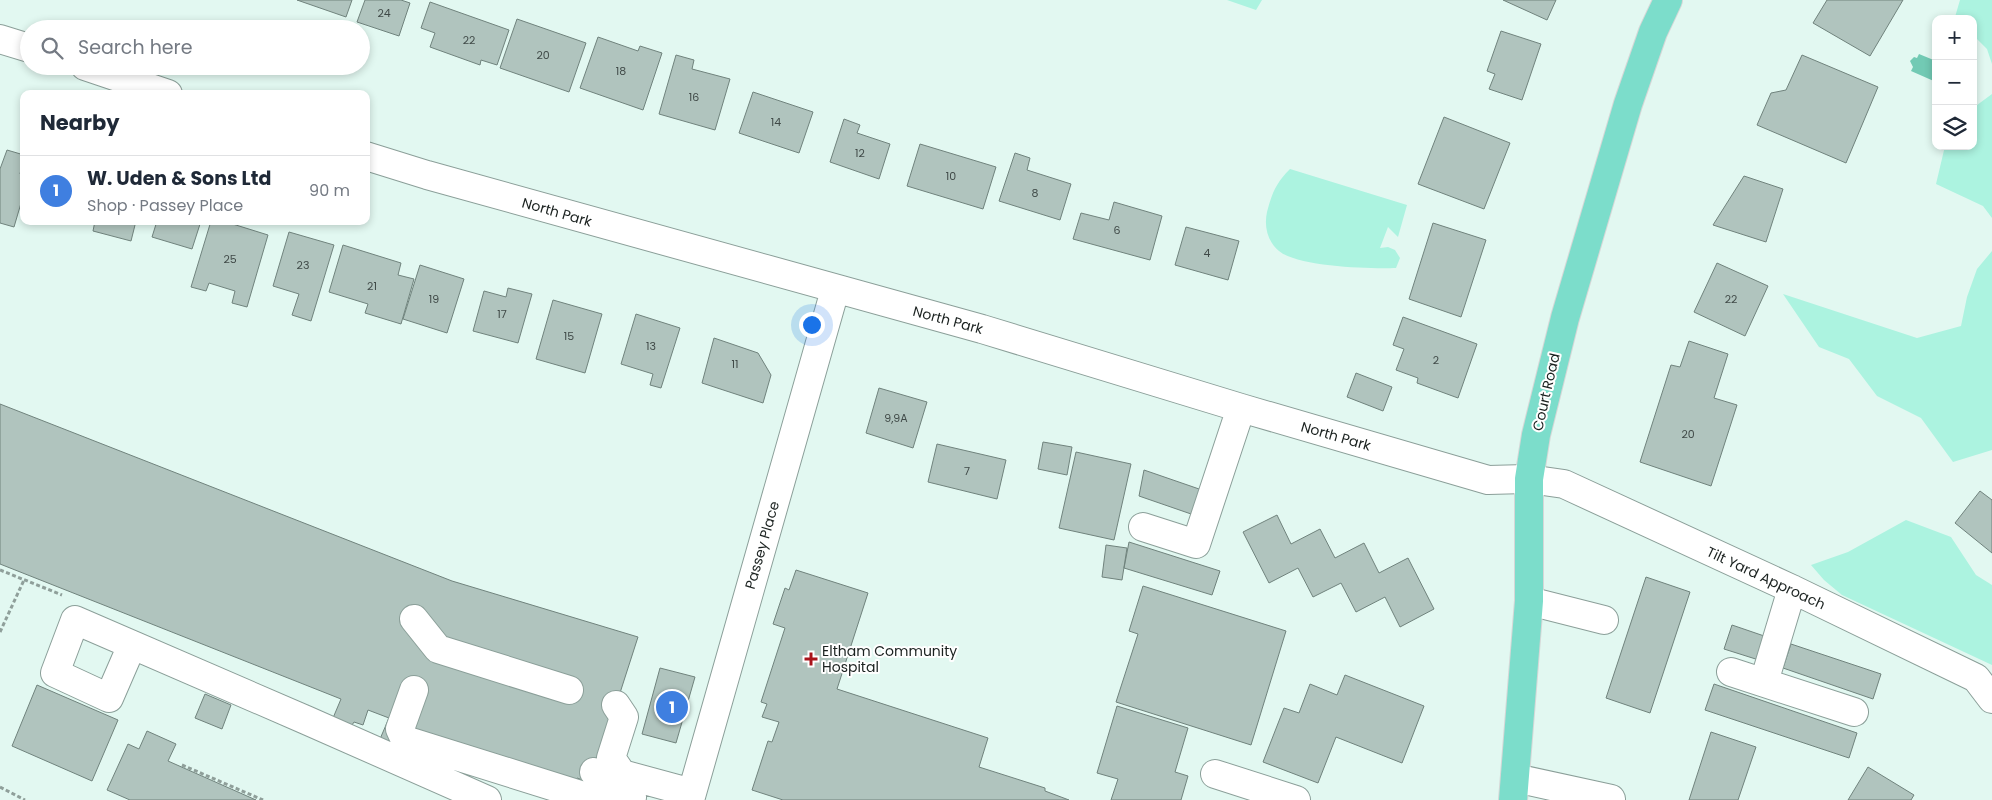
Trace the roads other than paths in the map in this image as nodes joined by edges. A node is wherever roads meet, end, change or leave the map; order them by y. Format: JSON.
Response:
{"nodes":[{"id":1,"x":1668,"y":0,"type":"edge"},
{"id":2,"x":0,"y":39,"type":"edge"},
{"id":3,"x":20,"y":45,"type":"edge"},
{"id":4,"x":112,"y":75,"type":"edge"},
{"id":5,"x":156,"y":90,"type":"edge"},
{"id":6,"x":370,"y":157,"type":"edge"},
{"id":7,"x":835,"y":290,"type":"junction"},
{"id":8,"x":1241,"y":408,"type":"junction"},
{"id":9,"x":1528,"y":478,"type":"junction"},
{"id":10,"x":1143,"y":527,"type":"dead end"},
{"id":11,"x":1792,"y":589,"type":"junction"},
{"id":12,"x":1529,"y":601,"type":"junction"},
{"id":13,"x":414,"y":619,"type":"dead end"},
{"id":14,"x":1604,"y":620,"type":"dead end"},
{"id":15,"x":132,"y":645,"type":"dead end"},
{"id":16,"x":1732,"y":672,"type":"dead end"},
{"id":17,"x":1764,"y":682,"type":"junction"},
{"id":18,"x":414,"y":690,"type":"dead end"},
{"id":19,"x":569,"y":690,"type":"dead end"},
{"id":20,"x":1992,"y":699,"type":"edge"},
{"id":21,"x":616,"y":705,"type":"dead end"},
{"id":22,"x":1854,"y":712,"type":"dead end"},
{"id":23,"x":594,"y":772,"type":"dead end"},
{"id":24,"x":1215,"y":774,"type":"dead end"},
{"id":25,"x":1514,"y":789,"type":"edge"},
{"id":26,"x":691,"y":797,"type":"edge"},
{"id":27,"x":636,"y":798,"type":"edge"},
{"id":28,"x":1611,"y":799,"type":"edge"},
{"id":29,"x":487,"y":800,"type":"edge"},
{"id":30,"x":1296,"y":800,"type":"edge"}],
"edges":[{"from":1,"to":9,"type":"main road","name":"Court Road"},
{"from":2,"to":3,"type":"street"},
{"from":4,"to":5,"type":"street"},
{"from":6,"to":7,"type":"street","name":"North Park"},
{"from":7,"to":8,"type":"street","name":"North Park"},
{"from":7,"to":26,"type":"street","name":"Passey Place"},
{"from":8,"to":9,"type":"street","name":"North Park"},
{"from":8,"to":10,"type":"street"},
{"from":9,"to":11,"type":"street","name":"Tilt Yard Approach"},
{"from":9,"to":12,"type":"main road","name":"Court Road"},
{"from":11,"to":17,"type":"street"},
{"from":11,"to":20,"type":"street","name":"Tilt Yard Approach"},
{"from":12,"to":14,"type":"street"},
{"from":12,"to":25,"type":"main road","name":"Court Road"},
{"from":13,"to":19,"type":"street"},
{"from":15,"to":29,"type":"street"},
{"from":16,"to":17,"type":"street"},
{"from":17,"to":22,"type":"street"},
{"from":18,"to":27,"type":"street"},
{"from":21,"to":26,"type":"street"},
{"from":23,"to":27,"type":"street"},
{"from":24,"to":30,"type":"street"},
{"from":25,"to":28,"type":"street"}]}
